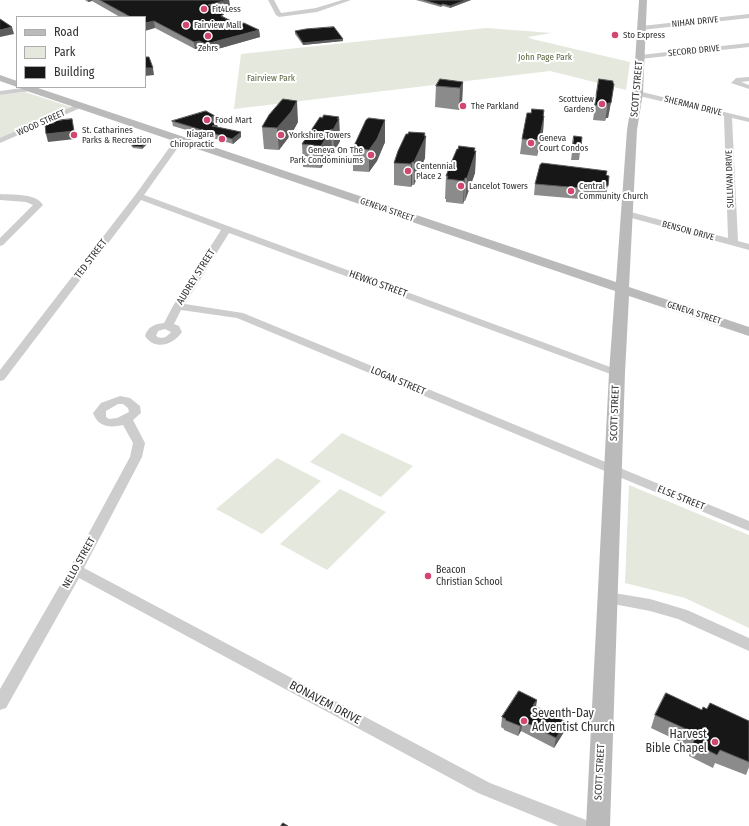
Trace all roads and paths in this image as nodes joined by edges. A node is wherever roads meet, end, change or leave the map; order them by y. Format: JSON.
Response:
{"nodes":[{"id":1,"x":271,"y":0,"type":"edge"},
{"id":2,"x":348,"y":0,"type":"edge"},
{"id":3,"x":643,"y":0,"type":"edge"},
{"id":4,"x":749,"y":16,"type":"edge"},
{"id":5,"x":642,"y":28,"type":"junction"},
{"id":6,"x":749,"y":45,"type":"edge"},
{"id":7,"x":640,"y":57,"type":"junction"},
{"id":8,"x":0,"y":78,"type":"edge"},
{"id":9,"x":749,"y":79,"type":"edge"},
{"id":10,"x":16,"y":84,"type":"edge"},
{"id":11,"x":749,"y":87,"type":"edge"},
{"id":12,"x":28,"y":88,"type":"edge"},
{"id":13,"x":0,"y":93,"type":"edge"},
{"id":14,"x":638,"y":93,"type":"junction"},
{"id":15,"x":81,"y":106,"type":"junction"},
{"id":16,"x":728,"y":115,"type":"junction"},
{"id":17,"x":749,"y":120,"type":"edge"},
{"id":18,"x":180,"y":139,"type":"junction"},
{"id":19,"x":0,"y":141,"type":"edge"},
{"id":20,"x":139,"y":196,"type":"junction"},
{"id":21,"x":0,"y":197,"type":"edge"},
{"id":22,"x":627,"y":214,"type":"junction"},
{"id":23,"x":226,"y":228,"type":"junction"},
{"id":24,"x":0,"y":243,"type":"edge"},
{"id":25,"x":733,"y":243,"type":"junction"},
{"id":26,"x":749,"y":247,"type":"edge"},
{"id":27,"x":621,"y":289,"type":"junction"},
{"id":28,"x":178,"y":306,"type":"junction"},
{"id":29,"x":168,"y":326,"type":"dead end"},
{"id":30,"x":749,"y":332,"type":"edge"},
{"id":31,"x":617,"y":373,"type":"junction"},
{"id":32,"x":0,"y":378,"type":"edge"},
{"id":33,"x":127,"y":420,"type":"dead end"},
{"id":34,"x":614,"y":470,"type":"junction"},
{"id":35,"x":749,"y":526,"type":"edge"},
{"id":36,"x":76,"y":570,"type":"junction"},
{"id":37,"x":608,"y":598,"type":"junction"},
{"id":38,"x":749,"y":645,"type":"edge"},
{"id":39,"x":0,"y":703,"type":"edge"},
{"id":40,"x":580,"y":826,"type":"edge"},
{"id":41,"x":598,"y":826,"type":"edge"}],
"edges":[{"from":1,"to":2,"type":"street"},
{"from":3,"to":5,"type":"main road","name":"SCOTT STREET"},
{"from":4,"to":5,"type":"street","name":"NIHAN DRIVE"},
{"from":5,"to":7,"type":"main road","name":"SCOTT STREET"},
{"from":6,"to":7,"type":"street","name":"SECORD DRIVE"},
{"from":7,"to":14,"type":"main road","name":"SCOTT STREET"},
{"from":8,"to":10,"type":"main road"},
{"from":9,"to":11,"type":"street"},
{"from":12,"to":13,"type":"street"},
{"from":12,"to":15,"type":"main road","name":"GENEVA STREET"},
{"from":14,"to":16,"type":"street","name":"SHERMAN DRIVE"},
{"from":14,"to":22,"type":"main road","name":"SCOTT STREET"},
{"from":15,"to":18,"type":"main road","name":"GENEVA STREET"},
{"from":15,"to":19,"type":"street","name":"WOOD STREET"},
{"from":16,"to":17,"type":"street","name":"SHERMAN DRIVE"},
{"from":16,"to":25,"type":"street","name":"SULLIVAN DRIVE"},
{"from":18,"to":20,"type":"street","name":"TED STREET"},
{"from":18,"to":27,"type":"main road","name":"GENEVA STREET"},
{"from":20,"to":23,"type":"street","name":"HEWKO STREET"},
{"from":20,"to":32,"type":"street","name":"TED STREET"},
{"from":21,"to":24,"type":"street"},
{"from":22,"to":25,"type":"street","name":"BENSON DRIVE"},
{"from":22,"to":27,"type":"main road","name":"SCOTT STREET"},
{"from":23,"to":28,"type":"street","name":"AUDREY STREET"},
{"from":23,"to":31,"type":"street","name":"HEWKO STREET"},
{"from":25,"to":26,"type":"street","name":"BENSON DRIVE"},
{"from":27,"to":30,"type":"main road","name":"GENEVA STREET"},
{"from":27,"to":31,"type":"main road","name":"SCOTT STREET"},
{"from":28,"to":29,"type":"street","name":"AUDREY STREET"},
{"from":28,"to":34,"type":"street","name":"LOGAN STREET"},
{"from":31,"to":34,"type":"main road","name":"SCOTT STREET"},
{"from":33,"to":36,"type":"street","name":"NELLO STREET"},
{"from":34,"to":35,"type":"street","name":"ELSE STREET"},
{"from":34,"to":37,"type":"main road","name":"SCOTT STREET"},
{"from":36,"to":39,"type":"street","name":"NELLO STREET"},
{"from":36,"to":40,"type":"street","name":"BONAVEM DRIVE"},
{"from":37,"to":38,"type":"street"},
{"from":37,"to":41,"type":"main road","name":"SCOTT STREET"}]}
